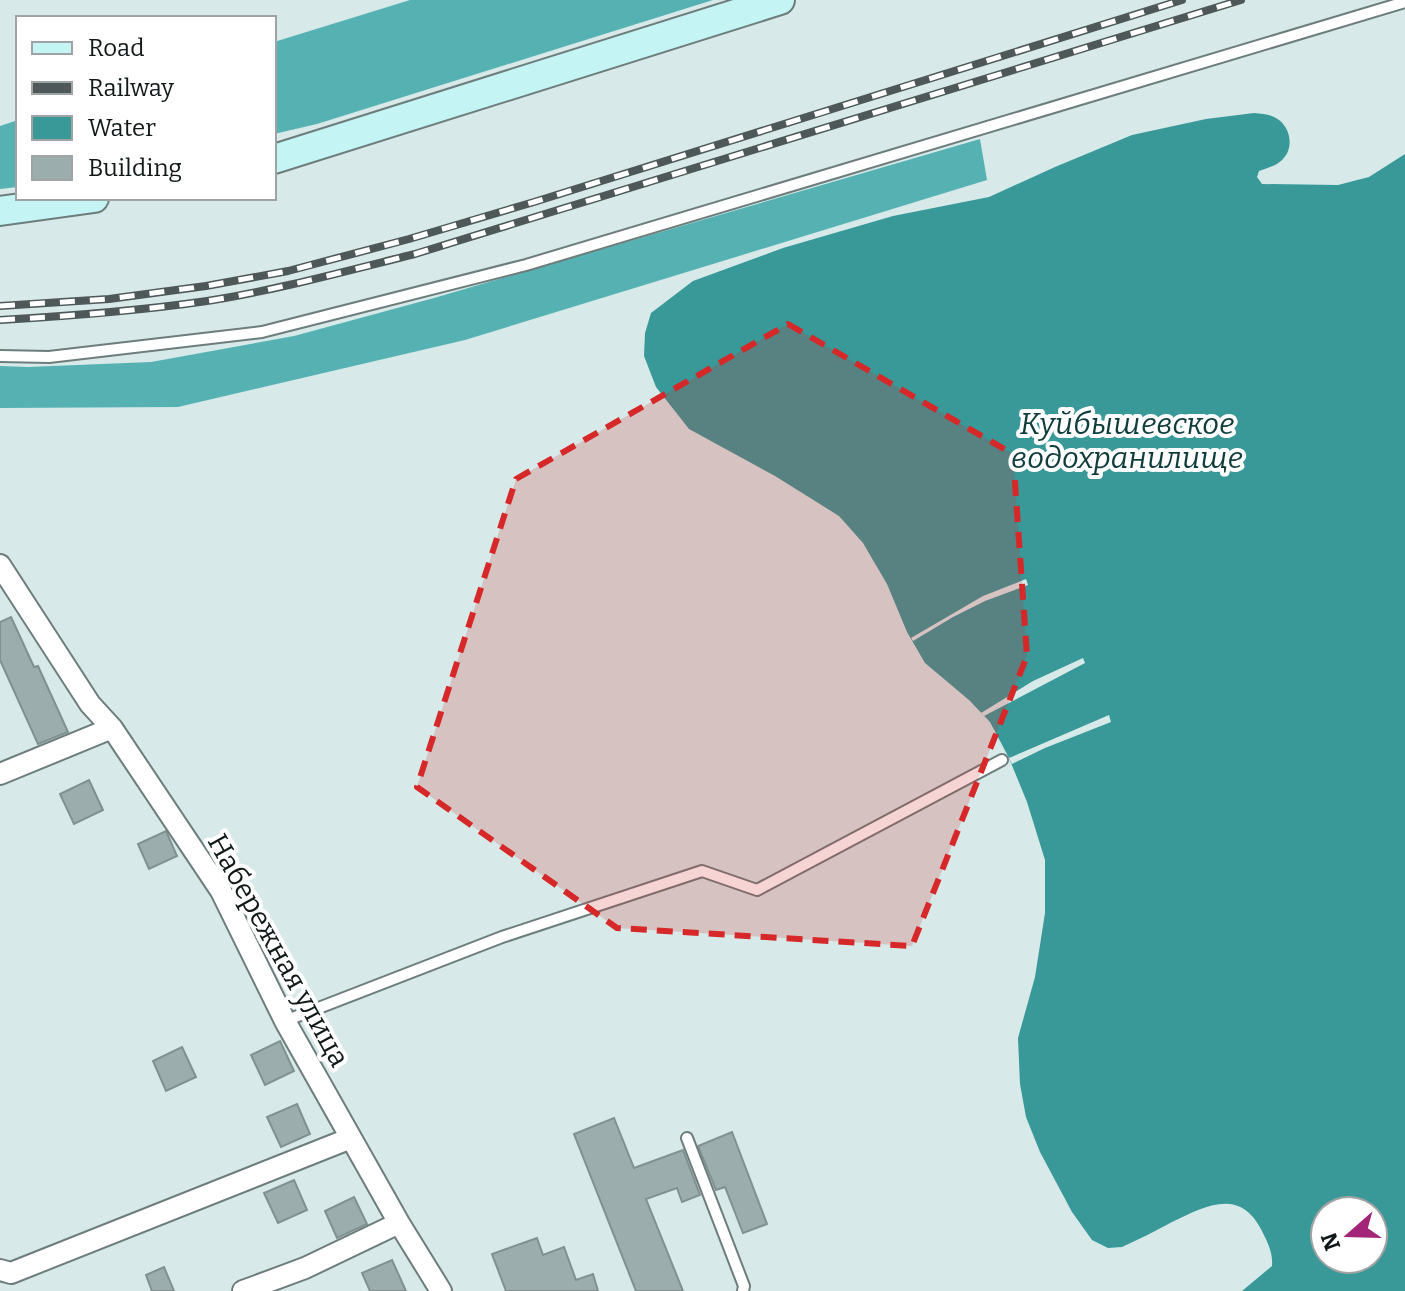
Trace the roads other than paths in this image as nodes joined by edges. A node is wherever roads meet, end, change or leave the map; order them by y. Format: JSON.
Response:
{"nodes":[{"id":1,"x":780,"y":0,"type":"edge"},
{"id":2,"x":1405,"y":2,"type":"edge"},
{"id":3,"x":276,"y":158,"type":"edge"},
{"id":4,"x":80,"y":200,"type":"edge"},
{"id":5,"x":0,"y":211,"type":"edge"},
{"id":6,"x":0,"y":356,"type":"edge"},
{"id":7,"x":0,"y":565,"type":"edge"},
{"id":8,"x":112,"y":728,"type":"junction"},
{"id":9,"x":1002,"y":760,"type":"dead end"},
{"id":10,"x":0,"y":774,"type":"edge"},
{"id":11,"x":285,"y":1021,"type":"junction"},
{"id":12,"x":351,"y":1138,"type":"junction"},
{"id":13,"x":687,"y":1138,"type":"dead end"},
{"id":14,"x":399,"y":1223,"type":"junction"},
{"id":15,"x":0,"y":1270,"type":"edge"},
{"id":16,"x":243,"y":1291,"type":"edge"},
{"id":17,"x":441,"y":1291,"type":"edge"},
{"id":18,"x":743,"y":1291,"type":"edge"}],
"edges":[{"from":1,"to":3,"type":"main road"},
{"from":2,"to":6,"type":"lane"},
{"from":4,"to":5,"type":"main road"},
{"from":7,"to":8,"type":"street","name":"Набережная улица"},
{"from":8,"to":10,"type":"street"},
{"from":8,"to":11,"type":"street","name":"Набережная улица"},
{"from":9,"to":11,"type":"lane"},
{"from":11,"to":12,"type":"street","name":"Набережная улица"},
{"from":12,"to":14,"type":"street","name":"Набережная улица"},
{"from":12,"to":15,"type":"street"},
{"from":13,"to":18,"type":"lane"},
{"from":14,"to":16,"type":"street"},
{"from":14,"to":17,"type":"street","name":"Набережная улица"}]}
